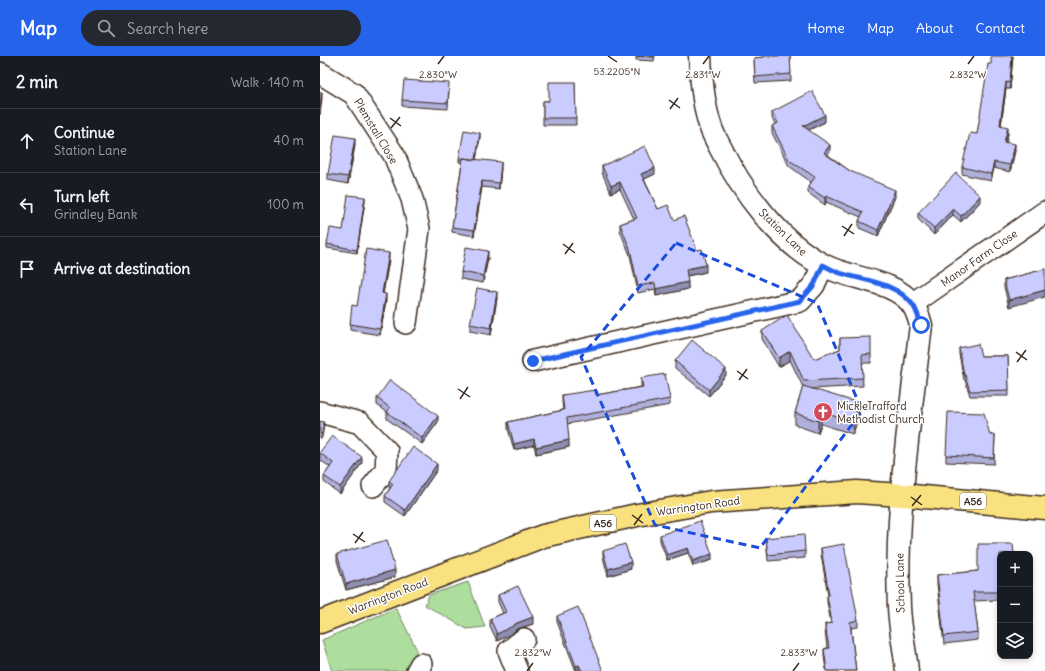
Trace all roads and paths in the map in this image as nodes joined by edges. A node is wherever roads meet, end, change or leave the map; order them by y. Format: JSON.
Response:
{"nodes":[{"id":1,"x":700,"y":56,"type":"edge"},
{"id":2,"x":320,"y":73,"type":"edge"},
{"id":3,"x":1045,"y":212,"type":"edge"},
{"id":4,"x":823,"y":265,"type":"junction"},
{"id":5,"x":912,"y":304,"type":"junction"},
{"id":6,"x":406,"y":323,"type":"dead end"},
{"id":7,"x":533,"y":361,"type":"dead end"},
{"id":8,"x":320,"y":412,"type":"edge"},
{"id":9,"x":373,"y":486,"type":"dead end"},
{"id":10,"x":902,"y":495,"type":"junction"},
{"id":11,"x":1045,"y":508,"type":"edge"},
{"id":12,"x":320,"y":622,"type":"edge"},
{"id":13,"x":524,"y":639,"type":"dead end"},
{"id":14,"x":517,"y":671,"type":"edge"},
{"id":15,"x":907,"y":671,"type":"edge"}],
"edges":[{"from":1,"to":4,"type":"street","name":"Station Lane"},
{"from":2,"to":6,"type":"street","name":"Plemstall Close"},
{"from":3,"to":5,"type":"street","name":"Manor Farm Close"},
{"from":4,"to":5,"type":"street","name":"Station Lane"},
{"from":4,"to":7,"type":"street"},
{"from":5,"to":10,"type":"street","name":"Station Lane"},
{"from":8,"to":9,"type":"street"},
{"from":10,"to":11,"type":"main road","name":"Warrington Road","number":"A56"},
{"from":10,"to":12,"type":"main road","name":"Warrington Road","number":"A56"},
{"from":10,"to":15,"type":"street","name":"School Lane"},
{"from":13,"to":14,"type":"street"}]}
